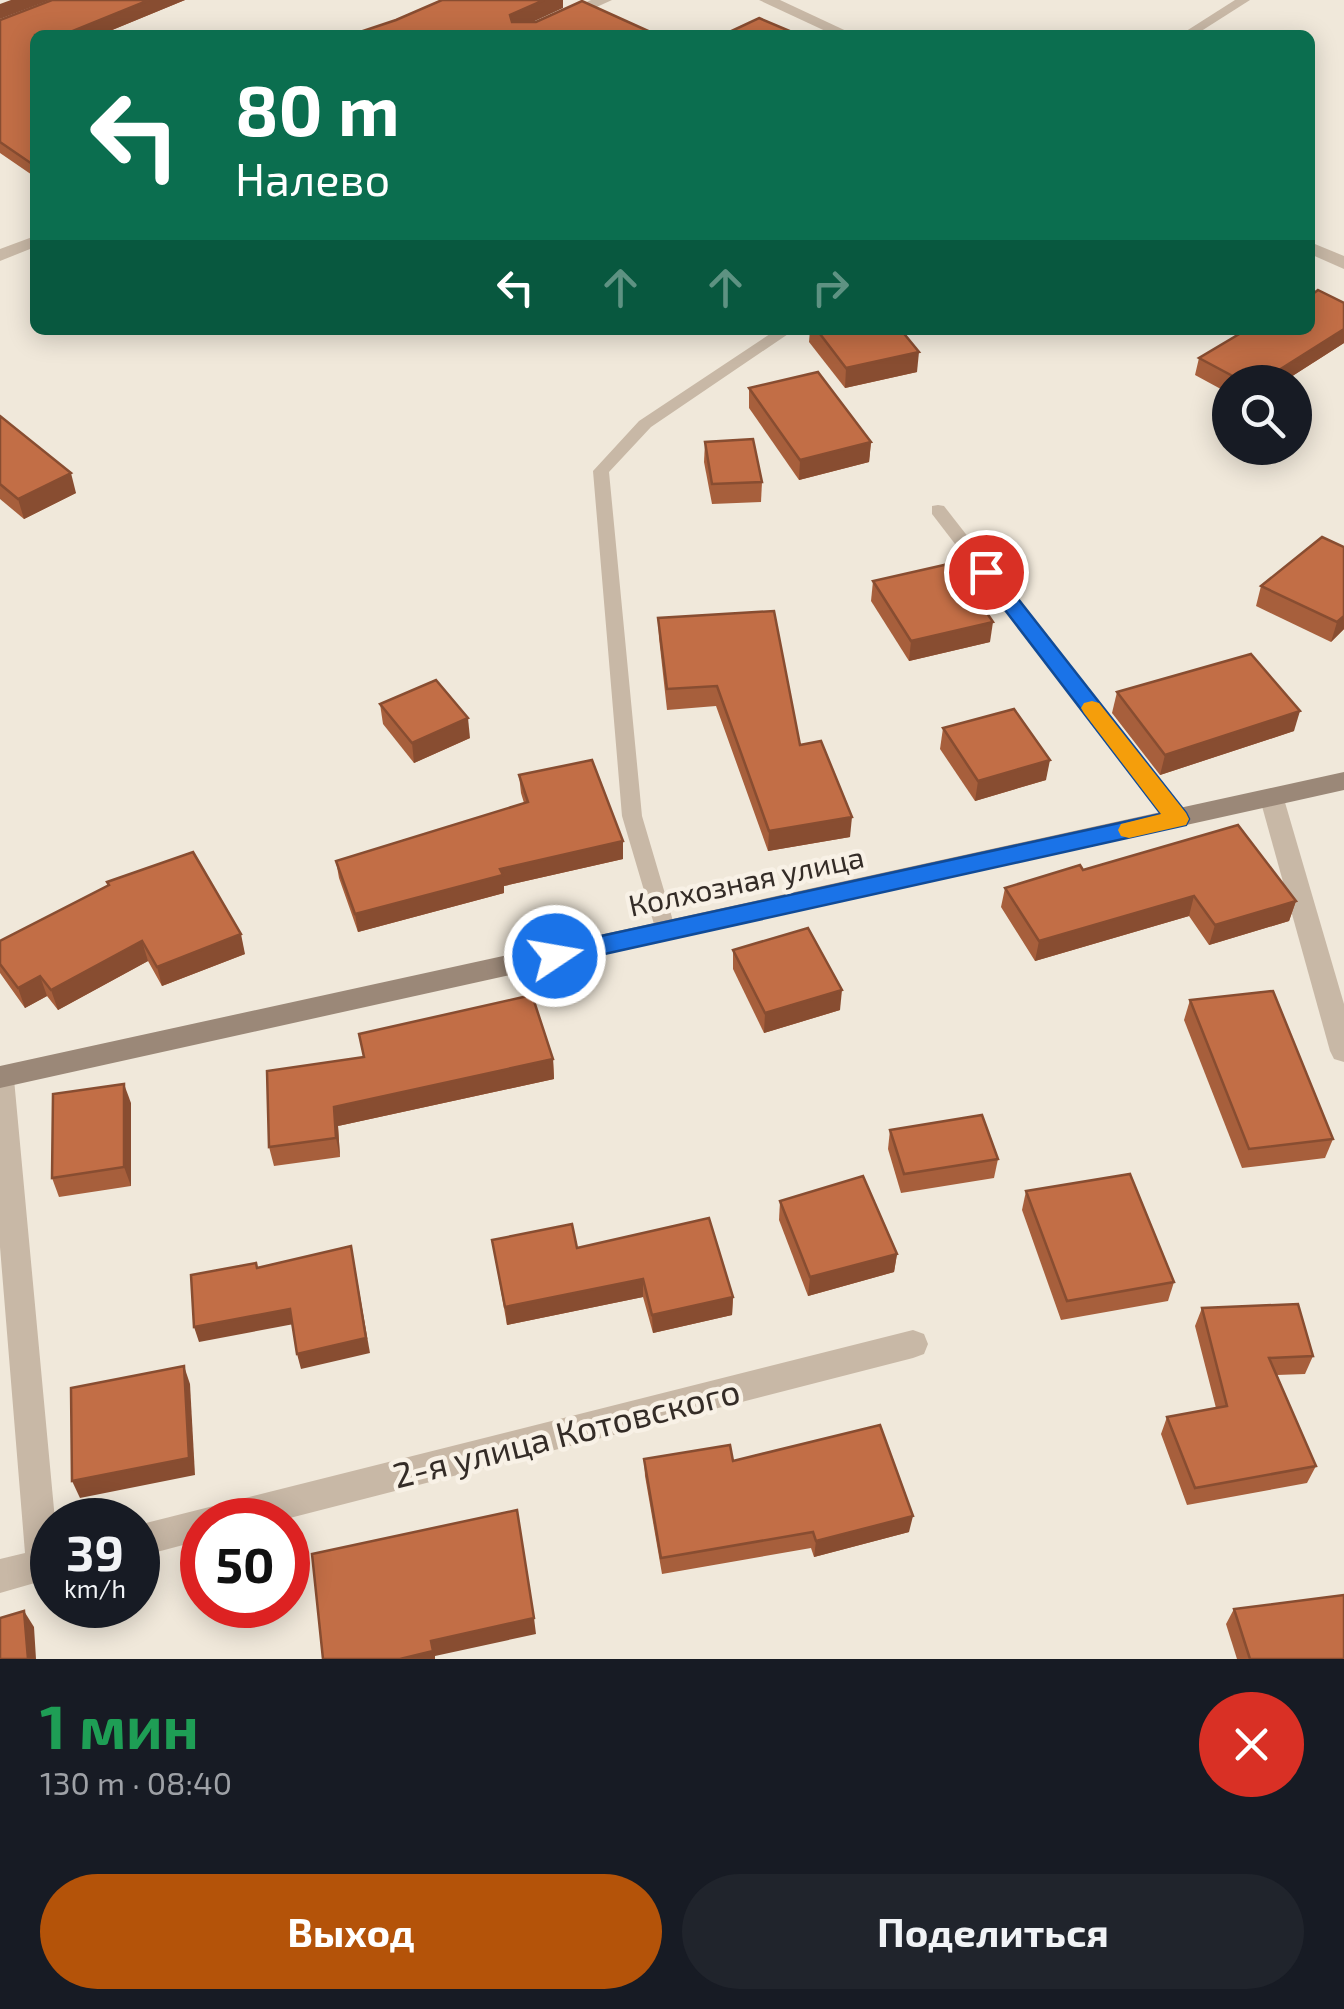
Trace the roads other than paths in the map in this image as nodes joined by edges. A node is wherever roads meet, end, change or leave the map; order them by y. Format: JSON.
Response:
{"nodes":[{"id":1,"x":604,"y":0,"type":"edge"},
{"id":2,"x":767,"y":0,"type":"edge"},
{"id":3,"x":1244,"y":0,"type":"edge"},
{"id":4,"x":533,"y":30,"type":"edge"},
{"id":5,"x":836,"y":30,"type":"edge"},
{"id":6,"x":1194,"y":30,"type":"edge"},
{"id":7,"x":30,"y":243,"type":"edge"},
{"id":8,"x":1315,"y":250,"type":"edge"},
{"id":9,"x":0,"y":256,"type":"edge"},
{"id":10,"x":1344,"y":264,"type":"edge"},
{"id":11,"x":778,"y":335,"type":"edge"},
{"id":12,"x":938,"y":510,"type":"dead end"},
{"id":13,"x":1344,"y":781,"type":"edge"},
{"id":14,"x":1272,"y":798,"type":"junction"},
{"id":15,"x":1178,"y":819,"type":"junction"},
{"id":16,"x":666,"y":931,"type":"junction"},
{"id":17,"x":1344,"y":1051,"type":"edge"},
{"id":18,"x":0,"y":1078,"type":"edge"},
{"id":19,"x":913,"y":1344,"type":"dead end"},
{"id":20,"x":41,"y":1498,"type":"edge"},
{"id":21,"x":307,"y":1498,"type":"edge"},
{"id":22,"x":30,"y":1568,"type":"edge"},
{"id":23,"x":0,"y":1576,"type":"edge"}],
"edges":[{"from":1,"to":4,"type":"street"},
{"from":2,"to":5,"type":"street"},
{"from":3,"to":6,"type":"lane"},
{"from":7,"to":9,"type":"street"},
{"from":8,"to":10,"type":"street"},
{"from":11,"to":16,"type":"lane"},
{"from":12,"to":15,"type":"lane"},
{"from":13,"to":14,"type":"main road","name":"Колхозная улица"},
{"from":14,"to":15,"type":"main road","name":"Колхозная улица"},
{"from":14,"to":17,"type":"street"},
{"from":15,"to":16,"type":"main road","name":"Колхозная улица"},
{"from":16,"to":18,"type":"main road","name":"Колхозная улица"},
{"from":18,"to":20,"type":"street"},
{"from":19,"to":21,"type":"street","name":"2-я улица Котовского"},
{"from":22,"to":23,"type":"street"}]}
